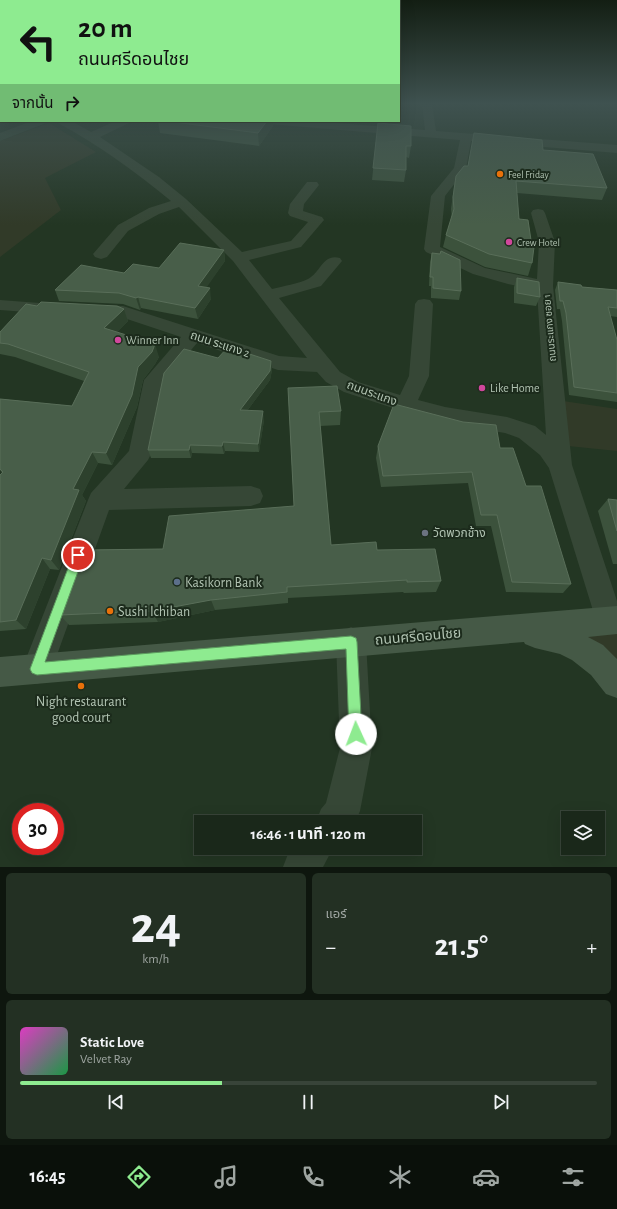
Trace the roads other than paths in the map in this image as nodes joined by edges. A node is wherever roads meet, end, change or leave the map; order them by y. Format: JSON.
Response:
{"nodes":[{"id":1,"x":103,"y":144,"type":"edge"},
{"id":2,"x":465,"y":144,"type":"edge"},
{"id":3,"x":555,"y":144,"type":"edge"},
{"id":4,"x":617,"y":149,"type":"edge"},
{"id":5,"x":312,"y":185,"type":"dead end"},
{"id":6,"x":181,"y":202,"type":"junction"},
{"id":7,"x":538,"y":214,"type":"dead end"},
{"id":8,"x":101,"y":254,"type":"dead end"},
{"id":9,"x":240,"y":258,"type":"junction"},
{"id":10,"x":334,"y":261,"type":"dead end"},
{"id":11,"x":545,"y":286,"type":"junction"},
{"id":12,"x":267,"y":296,"type":"junction"},
{"id":13,"x":424,"y":304,"type":"dead end"},
{"id":14,"x":0,"y":305,"type":"edge"},
{"id":15,"x":193,"y":335,"type":"junction"},
{"id":16,"x":323,"y":366,"type":"junction"},
{"id":17,"x":406,"y":405,"type":"junction"},
{"id":18,"x":560,"y":465,"type":"junction"},
{"id":19,"x":250,"y":496,"type":"dead end"},
{"id":20,"x":100,"y":500,"type":"junction"},
{"id":21,"x":613,"y":620,"type":"edge"},
{"id":22,"x":502,"y":630,"type":"junction"},
{"id":23,"x":351,"y":642,"type":"junction"},
{"id":24,"x":37,"y":669,"type":"junction"},
{"id":25,"x":0,"y":672,"type":"edge"},
{"id":26,"x":617,"y":684,"type":"edge"},
{"id":27,"x":339,"y":815,"type":"edge"},
{"id":28,"x":310,"y":855,"type":"edge"},
{"id":29,"x":302,"y":867,"type":"edge"}],
"edges":[{"from":1,"to":6,"type":"street","name":"ถนนระแกง"},
{"from":2,"to":11,"type":"street","name":"ถนนระแกง ซอย 1"},
{"from":3,"to":4,"type":"street"},
{"from":5,"to":9,"type":"street"},
{"from":6,"to":8,"type":"street"},
{"from":6,"to":9,"type":"street","name":"ถนนระแกง"},
{"from":7,"to":11,"type":"street"},
{"from":9,"to":12,"type":"street","name":"ถนนระแกง"},
{"from":10,"to":12,"type":"street"},
{"from":11,"to":18,"type":"street","name":"ถนนระแกง ซอย 1"},
{"from":12,"to":16,"type":"street","name":"ถนนระแกง"},
{"from":13,"to":17,"type":"street"},
{"from":14,"to":15,"type":"street","name":"ถนน ระแกง 2"},
{"from":15,"to":16,"type":"street","name":"ถนน ระแกง 2"},
{"from":15,"to":20,"type":"street"},
{"from":16,"to":17,"type":"street","name":"ถนนระแกง"},
{"from":17,"to":18,"type":"street","name":"ถนนระแกง"},
{"from":18,"to":21,"type":"street","name":"ถนนระแกง"},
{"from":19,"to":20,"type":"street"},
{"from":20,"to":24,"type":"street"},
{"from":21,"to":22,"type":"street","name":"ถนนศรีดอนไชย"},
{"from":22,"to":23,"type":"street","name":"ถนนศรีดอนไชย"},
{"from":22,"to":26,"type":"street","name":"ถนนศรีดอนไชย"},
{"from":23,"to":24,"type":"street","name":"ถนนศรีดอนไชย"},
{"from":23,"to":27,"type":"street"},
{"from":24,"to":25,"type":"street","name":"ถนนศรีดอนไชย"},
{"from":28,"to":29,"type":"street"}]}
